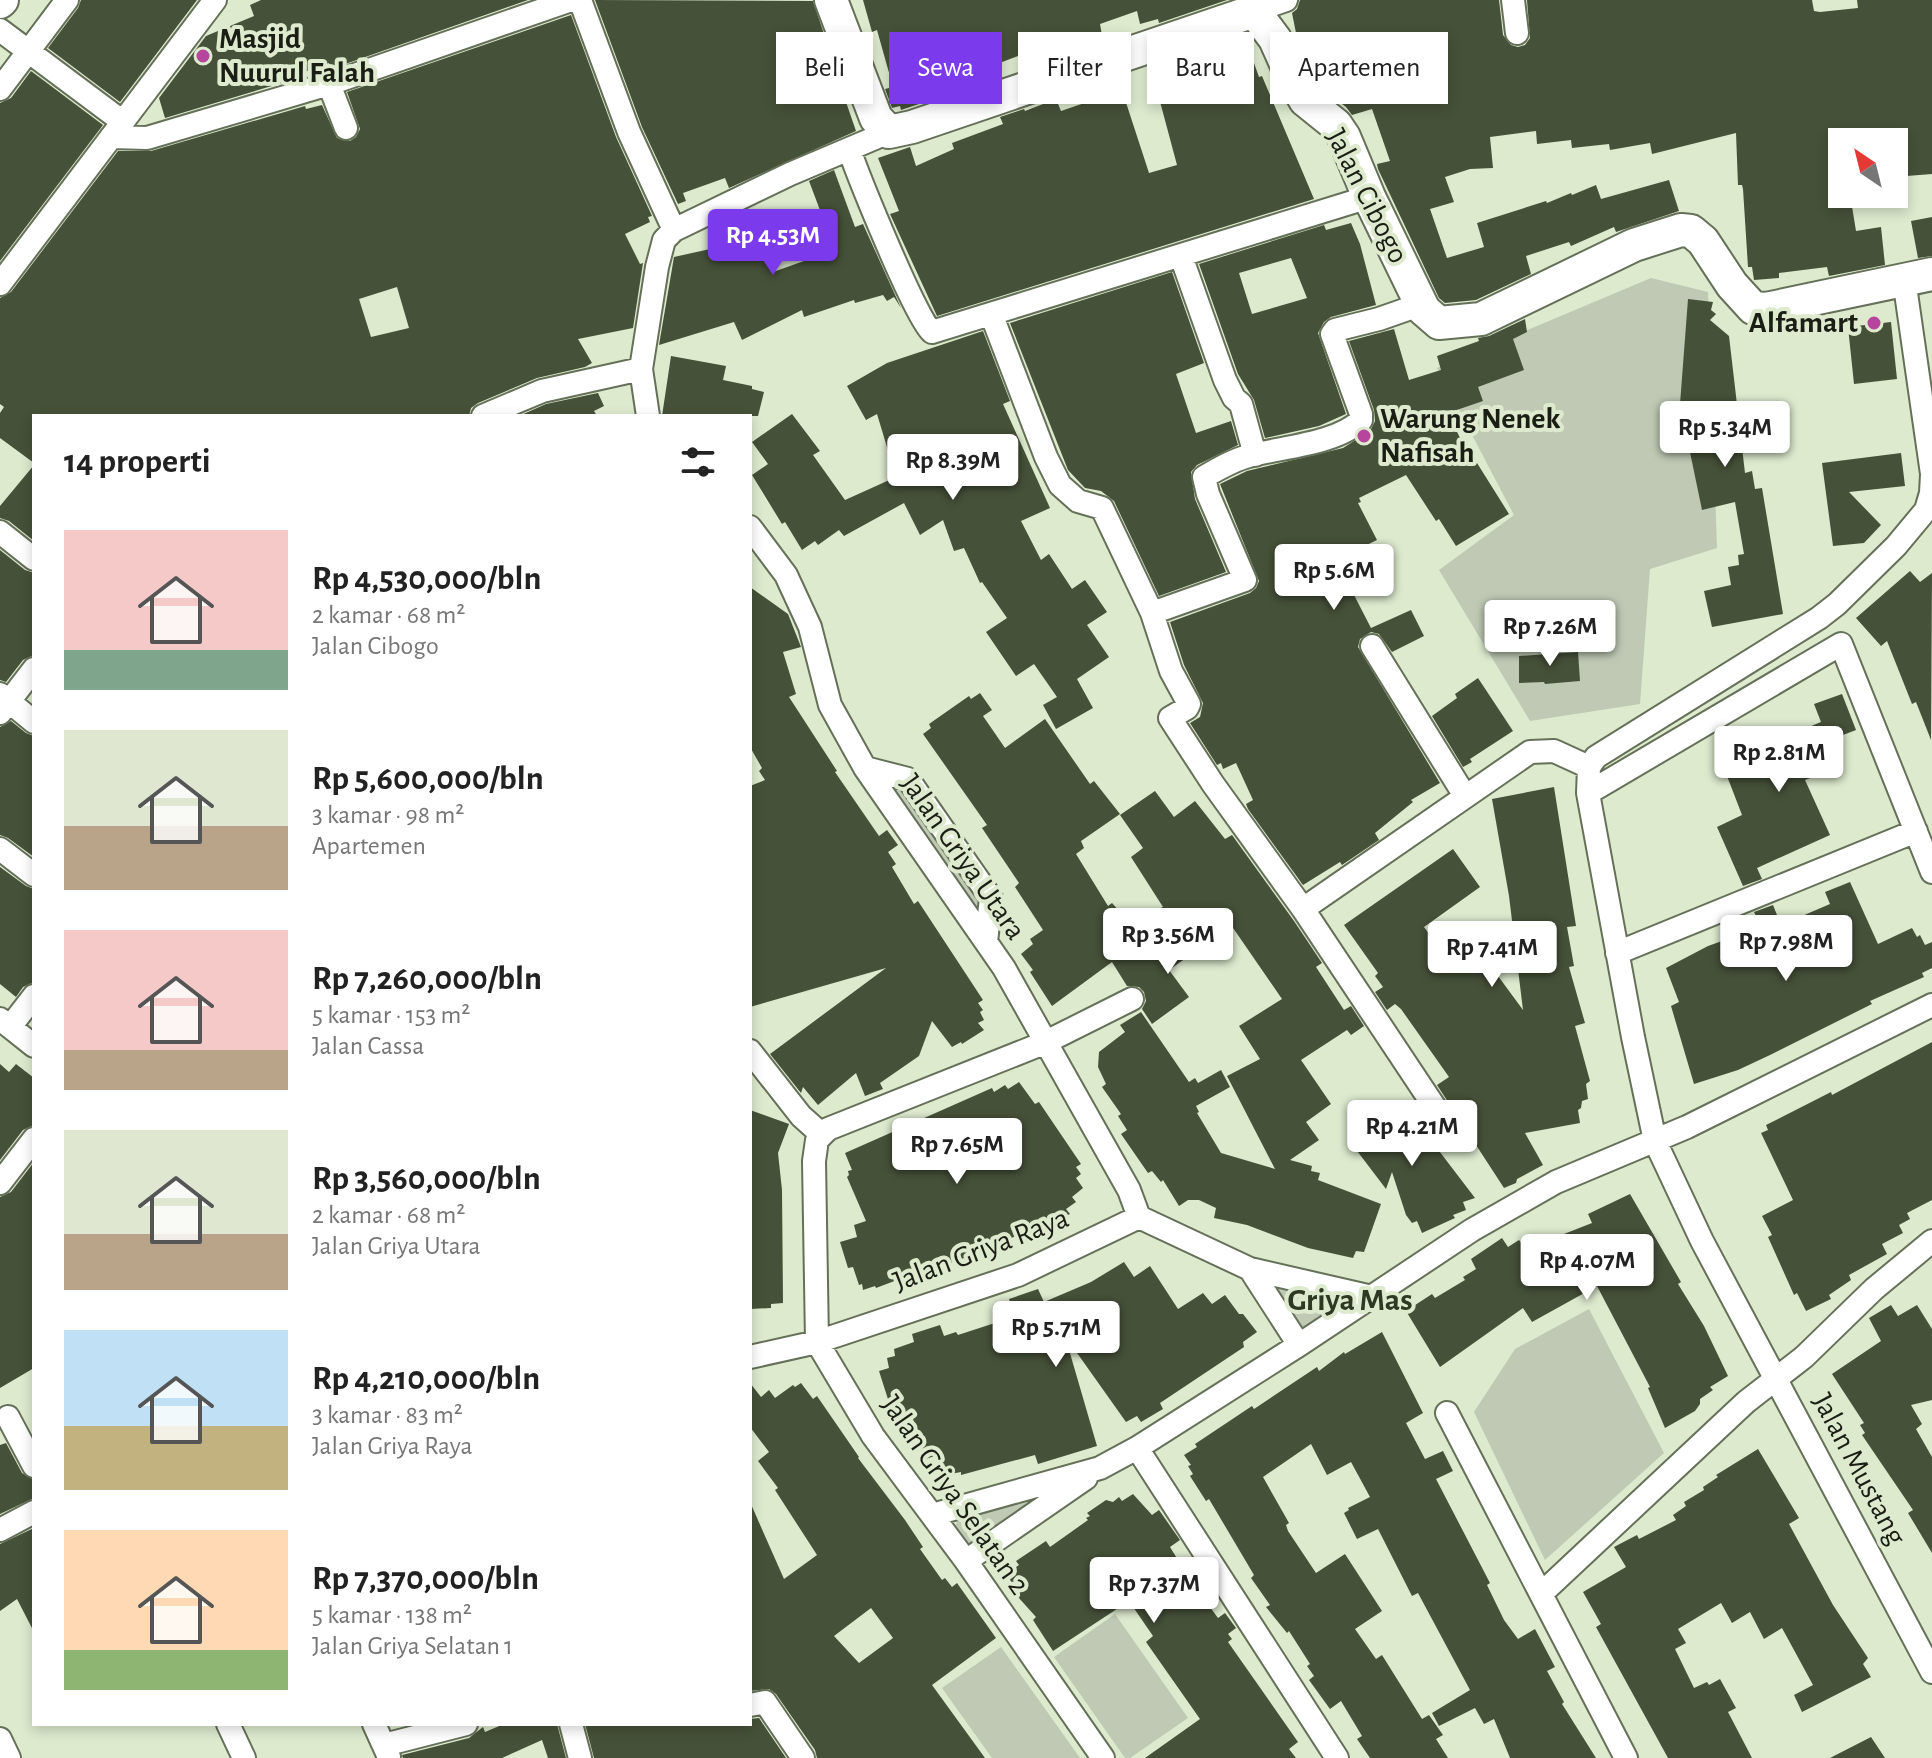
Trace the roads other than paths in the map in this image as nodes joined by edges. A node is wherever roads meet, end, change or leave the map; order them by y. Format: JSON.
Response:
{"nodes":[{"id":1,"x":67,"y":0,"type":"edge"},
{"id":2,"x":215,"y":0,"type":"edge"},
{"id":3,"x":571,"y":0,"type":"edge"},
{"id":4,"x":580,"y":0,"type":"edge"},
{"id":5,"x":831,"y":0,"type":"edge"},
{"id":6,"x":1286,"y":0,"type":"edge"},
{"id":7,"x":1513,"y":0,"type":"edge"},
{"id":8,"x":1248,"y":8,"type":"edge"},
{"id":9,"x":0,"y":30,"type":"edge"},
{"id":10,"x":1517,"y":33,"type":"dead end"},
{"id":11,"x":28,"y":51,"type":"junction"},
{"id":12,"x":329,"y":84,"type":"junction"},
{"id":13,"x":0,"y":89,"type":"edge"},
{"id":14,"x":346,"y":128,"type":"dead end"},
{"id":15,"x":117,"y":130,"type":"junction"},
{"id":16,"x":889,"y":132,"type":"junction"},
{"id":17,"x":849,"y":149,"type":"junction"},
{"id":18,"x":1369,"y":197,"type":"junction"},
{"id":19,"x":674,"y":230,"type":"junction"},
{"id":20,"x":1181,"y":256,"type":"junction"},
{"id":21,"x":1918,"y":277,"type":"edge"},
{"id":22,"x":0,"y":284,"type":"edge"},
{"id":23,"x":1422,"y":304,"type":"junction"},
{"id":24,"x":992,"y":316,"type":"junction"},
{"id":25,"x":641,"y":369,"type":"junction"},
{"id":26,"x":488,"y":414,"type":"edge"},
{"id":27,"x":648,"y":414,"type":"edge"},
{"id":28,"x":1255,"y":455,"type":"junction"},
{"id":29,"x":752,"y":530,"type":"edge"},
{"id":30,"x":0,"y":532,"type":"edge"},
{"id":31,"x":32,"y":557,"type":"edge"},
{"id":32,"x":1152,"y":613,"type":"junction"},
{"id":33,"x":1372,"y":646,"type":"dead end"},
{"id":34,"x":32,"y":671,"type":"edge"},
{"id":35,"x":3,"y":703,"type":"edge"},
{"id":36,"x":32,"y":721,"type":"edge"},
{"id":37,"x":1589,"y":767,"type":"junction"},
{"id":38,"x":1588,"y":793,"type":"junction"},
{"id":39,"x":1465,"y":796,"type":"junction"},
{"id":40,"x":1916,"y":831,"type":"junction"},
{"id":41,"x":0,"y":849,"type":"edge"},
{"id":42,"x":1932,"y":872,"type":"edge"},
{"id":43,"x":32,"y":873,"type":"edge"},
{"id":44,"x":1303,"y":909,"type":"junction"},
{"id":45,"x":1617,"y":953,"type":"junction"},
{"id":46,"x":32,"y":998,"type":"edge"},
{"id":47,"x":1132,"y":999,"type":"dead end"},
{"id":48,"x":1932,"y":1005,"type":"edge"},
{"id":49,"x":5,"y":1023,"type":"edge"},
{"id":50,"x":1044,"y":1043,"type":"junction"},
{"id":51,"x":32,"y":1044,"type":"edge"},
{"id":52,"x":752,"y":1054,"type":"edge"},
{"id":53,"x":1448,"y":1127,"type":"dead end"},
{"id":54,"x":821,"y":1134,"type":"junction"},
{"id":55,"x":1655,"y":1141,"type":"junction"},
{"id":56,"x":32,"y":1142,"type":"edge"},
{"id":57,"x":0,"y":1183,"type":"edge"},
{"id":58,"x":1139,"y":1217,"type":"junction"},
{"id":59,"x":1930,"y":1246,"type":"edge"},
{"id":60,"x":1250,"y":1269,"type":"junction"},
{"id":61,"x":1372,"y":1297,"type":"junction"},
{"id":62,"x":817,"y":1342,"type":"junction"},
{"id":63,"x":1299,"y":1345,"type":"junction"},
{"id":64,"x":752,"y":1357,"type":"edge"},
{"id":65,"x":1778,"y":1379,"type":"junction"},
{"id":66,"x":1447,"y":1413,"type":"dead end"},
{"id":67,"x":8,"y":1417,"type":"dead end"},
{"id":68,"x":1137,"y":1448,"type":"junction"},
{"id":69,"x":32,"y":1462,"type":"edge"},
{"id":70,"x":1100,"y":1468,"type":"junction"},
{"id":71,"x":32,"y":1513,"type":"edge"},
{"id":72,"x":932,"y":1515,"type":"junction"},
{"id":73,"x":0,"y":1530,"type":"edge"},
{"id":74,"x":966,"y":1561,"type":"junction"},
{"id":75,"x":1541,"y":1594,"type":"junction"},
{"id":76,"x":1932,"y":1672,"type":"edge"},
{"id":77,"x":752,"y":1705,"type":"edge"},
{"id":78,"x":229,"y":1726,"type":"edge"},
{"id":79,"x":375,"y":1726,"type":"edge"},
{"id":80,"x":460,"y":1726,"type":"edge"},
{"id":81,"x":572,"y":1726,"type":"edge"},
{"id":82,"x":0,"y":1739,"type":"edge"},
{"id":83,"x":387,"y":1752,"type":"edge"},
{"id":84,"x":9,"y":1758,"type":"edge"},
{"id":85,"x":244,"y":1758,"type":"edge"},
{"id":86,"x":580,"y":1758,"type":"edge"},
{"id":87,"x":803,"y":1758,"type":"edge"},
{"id":88,"x":1103,"y":1758,"type":"edge"},
{"id":89,"x":1337,"y":1758,"type":"edge"},
{"id":90,"x":1626,"y":1758,"type":"edge"}],
"edges":[{"from":1,"to":11,"type":"street"},
{"from":2,"to":15,"type":"street"},
{"from":3,"to":12,"type":"street"},
{"from":4,"to":19,"type":"street"},
{"from":5,"to":16,"type":"street"},
{"from":6,"to":8,"type":"street"},
{"from":7,"to":10,"type":"street"},
{"from":8,"to":16,"type":"street"},
{"from":8,"to":18,"type":"street","name":"Jalan Cibogo"},
{"from":9,"to":11,"type":"street"},
{"from":11,"to":13,"type":"street"},
{"from":11,"to":15,"type":"street"},
{"from":12,"to":14,"type":"street"},
{"from":12,"to":15,"type":"street"},
{"from":15,"to":22,"type":"street"},
{"from":16,"to":17,"type":"street"},
{"from":17,"to":19,"type":"street"},
{"from":17,"to":24,"type":"street"},
{"from":18,"to":20,"type":"street"},
{"from":18,"to":23,"type":"street","name":"Jalan Cibogo"},
{"from":19,"to":25,"type":"street"},
{"from":20,"to":24,"type":"street"},
{"from":20,"to":28,"type":"street"},
{"from":21,"to":23,"type":"street"},
{"from":21,"to":37,"type":"street"},
{"from":23,"to":28,"type":"street"},
{"from":24,"to":32,"type":"street"},
{"from":25,"to":26,"type":"street"},
{"from":25,"to":27,"type":"street"},
{"from":28,"to":32,"type":"street"},
{"from":29,"to":50,"type":"street","name":"Jalan Griya Utara"},
{"from":30,"to":31,"type":"street"},
{"from":32,"to":44,"type":"street"},
{"from":33,"to":39,"type":"street"},
{"from":34,"to":35,"type":"street"},
{"from":35,"to":36,"type":"street"},
{"from":37,"to":38,"type":"street","name":"Jalan Mustang"},
{"from":37,"to":39,"type":"street"},
{"from":38,"to":40,"type":"street"},
{"from":38,"to":45,"type":"street","name":"Jalan Mustang"},
{"from":39,"to":44,"type":"street"},
{"from":40,"to":42,"type":"street"},
{"from":40,"to":45,"type":"street"},
{"from":41,"to":43,"type":"street"},
{"from":44,"to":53,"type":"street"},
{"from":45,"to":55,"type":"street","name":"Jalan Mustang"},
{"from":46,"to":49,"type":"street"},
{"from":47,"to":50,"type":"street"},
{"from":48,"to":55,"type":"street"},
{"from":49,"to":51,"type":"street"},
{"from":50,"to":54,"type":"street"},
{"from":50,"to":58,"type":"street","name":"Jalan Griya Utara"},
{"from":52,"to":54,"type":"street"},
{"from":54,"to":62,"type":"street"},
{"from":55,"to":61,"type":"street"},
{"from":55,"to":65,"type":"street","name":"Jalan Mustang"},
{"from":56,"to":57,"type":"street"},
{"from":58,"to":60,"type":"street"},
{"from":58,"to":62,"type":"street","name":"Jalan Griya Raya"},
{"from":59,"to":65,"type":"street"},
{"from":60,"to":61,"type":"street"},
{"from":60,"to":63,"type":"street"},
{"from":61,"to":63,"type":"street"},
{"from":62,"to":64,"type":"street","name":"Jalan Griya Raya"},
{"from":62,"to":72,"type":"street","name":"Jalan Griya Selatan 2"},
{"from":63,"to":68,"type":"street"},
{"from":65,"to":75,"type":"street"},
{"from":65,"to":76,"type":"street","name":"Jalan Mustang"},
{"from":66,"to":75,"type":"street"},
{"from":67,"to":69,"type":"street"},
{"from":68,"to":70,"type":"street"},
{"from":68,"to":89,"type":"street"},
{"from":70,"to":72,"type":"street"},
{"from":70,"to":74,"type":"street"},
{"from":71,"to":73,"type":"street"},
{"from":72,"to":74,"type":"street","name":"Jalan Griya Selatan 2"},
{"from":74,"to":88,"type":"street","name":"Jalan Griya Selatan 2"},
{"from":75,"to":90,"type":"street"},
{"from":77,"to":87,"type":"street"},
{"from":78,"to":85,"type":"street"},
{"from":79,"to":83,"type":"street"},
{"from":80,"to":83,"type":"street"},
{"from":81,"to":86,"type":"street"},
{"from":82,"to":84,"type":"street"}]}
